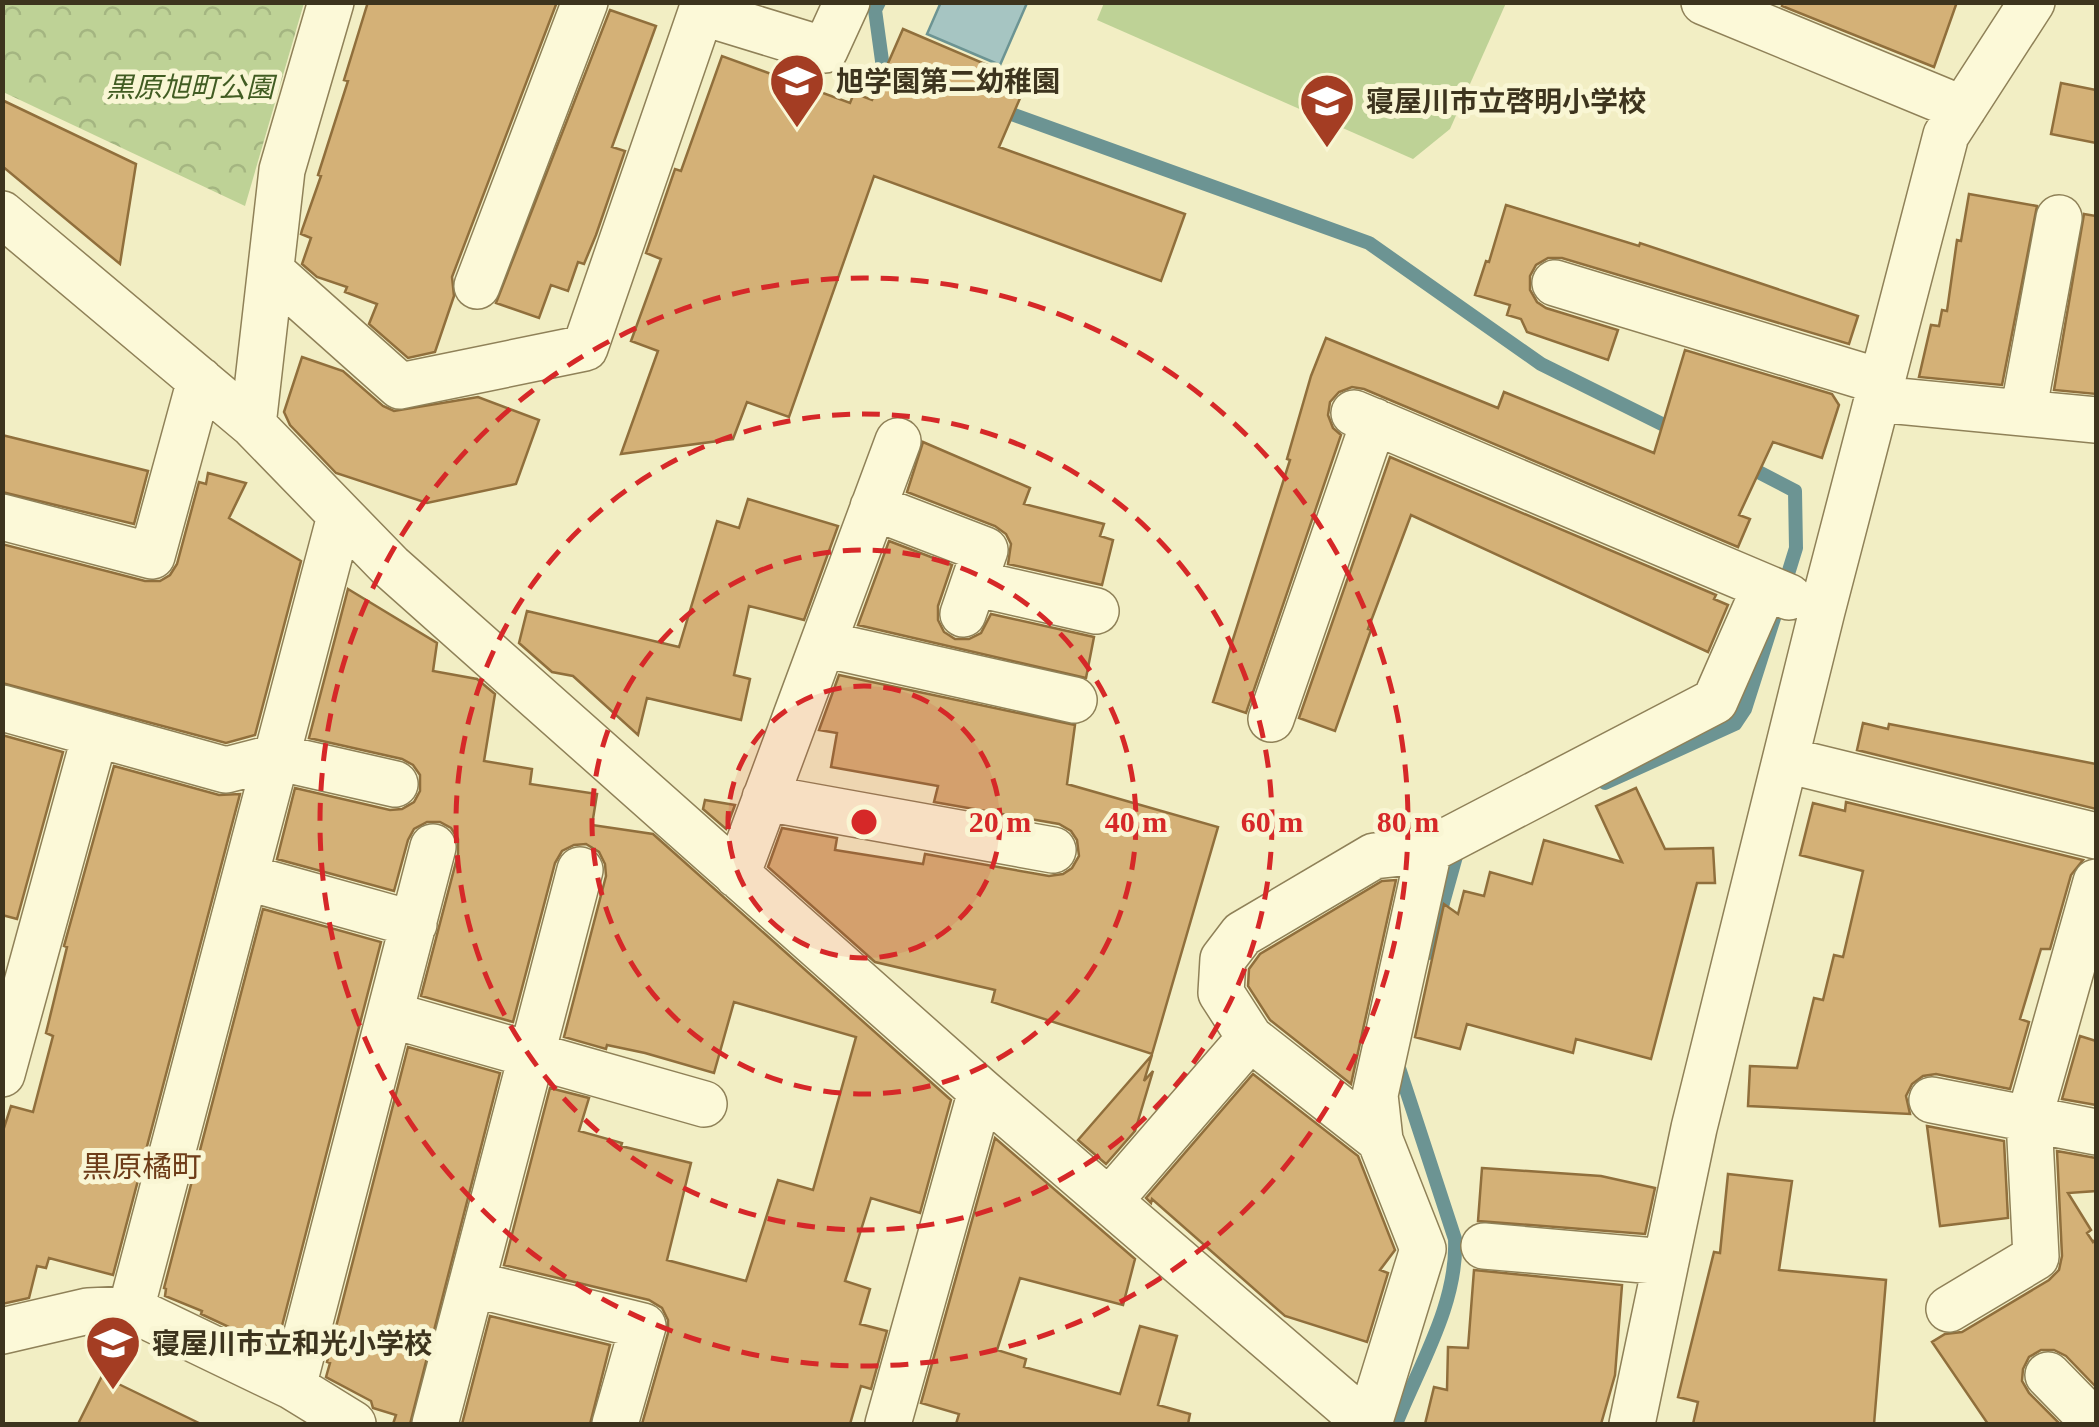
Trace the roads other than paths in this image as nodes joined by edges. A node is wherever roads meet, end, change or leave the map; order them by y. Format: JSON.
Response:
{"nodes":[{"id":1,"x":331,"y":2,"type":"edge"},
{"id":2,"x":585,"y":2,"type":"edge"},
{"id":3,"x":847,"y":2,"type":"edge"},
{"id":4,"x":1704,"y":2,"type":"edge"},
{"id":5,"x":2032,"y":2,"type":"edge"},
{"id":6,"x":692,"y":6,"type":"edge"},
{"id":7,"x":1778,"y":16,"type":"edge"},
{"id":8,"x":1963,"y":108,"type":"junction"},
{"id":9,"x":2,"y":214,"type":"edge"},
{"id":10,"x":2059,"y":218,"type":"dead end"},
{"id":11,"x":272,"y":272,"type":"junction"},
{"id":12,"x":1555,"y":284,"type":"dead end"},
{"id":13,"x":477,"y":286,"type":"dead end"},
{"id":14,"x":200,"y":380,"type":"junction"},
{"id":15,"x":1880,"y":390,"type":"junction"},
{"id":16,"x":2023,"y":413,"type":"junction"},
{"id":17,"x":2096,"y":420,"type":"edge"},
{"id":18,"x":252,"y":425,"type":"junction"},
{"id":19,"x":898,"y":440,"type":"dead end"},
{"id":20,"x":874,"y":507,"type":"junction"},
{"id":21,"x":340,"y":516,"type":"junction"},
{"id":22,"x":2,"y":517,"type":"edge"},
{"id":23,"x":1790,"y":598,"type":"junction"},
{"id":24,"x":1096,"y":611,"type":"dead end"},
{"id":25,"x":822,"y":644,"type":"junction"},
{"id":26,"x":1074,"y":700,"type":"dead end"},
{"id":27,"x":2,"y":708,"type":"edge"},
{"id":28,"x":1272,"y":719,"type":"dead end"},
{"id":29,"x":95,"y":734,"type":"junction"},
{"id":30,"x":276,"y":758,"type":"junction"},
{"id":31,"x":1786,"y":760,"type":"junction"},
{"id":32,"x":395,"y":784,"type":"dead end"},
{"id":33,"x":766,"y":798,"type":"junction"},
{"id":34,"x":2096,"y":836,"type":"edge"},
{"id":35,"x":433,"y":847,"type":"dead end"},
{"id":36,"x":1053,"y":850,"type":"dead end"},
{"id":37,"x":1429,"y":850,"type":"junction"},
{"id":38,"x":580,"y":870,"type":"dead end"},
{"id":39,"x":737,"y":874,"type":"junction"},
{"id":40,"x":245,"y":877,"type":"junction"},
{"id":41,"x":2095,"y":894,"type":"edge"},
{"id":42,"x":414,"y":924,"type":"junction"},
{"id":43,"x":391,"y":1015,"type":"junction"},
{"id":44,"x":1250,"y":1038,"type":"junction"},
{"id":45,"x":532,"y":1053,"type":"junction"},
{"id":46,"x":2,"y":1074,"type":"edge"},
{"id":47,"x":982,"y":1091,"type":"junction"},
{"id":48,"x":1932,"y":1100,"type":"dead end"},
{"id":49,"x":704,"y":1104,"type":"dead end"},
{"id":50,"x":2029,"y":1119,"type":"junction"},
{"id":51,"x":2096,"y":1132,"type":"edge"},
{"id":52,"x":1380,"y":1140,"type":"junction"},
{"id":53,"x":1108,"y":1201,"type":"junction"},
{"id":54,"x":1484,"y":1246,"type":"dead end"},
{"id":55,"x":1666,"y":1262,"type":"junction"},
{"id":56,"x":472,"y":1284,"type":"junction"},
{"id":57,"x":131,"y":1309,"type":"junction"},
{"id":58,"x":1949,"y":1309,"type":"dead end"},
{"id":59,"x":2,"y":1331,"type":"edge"},
{"id":60,"x":2048,"y":1376,"type":"dead end"},
{"id":61,"x":293,"y":1387,"type":"junction"},
{"id":62,"x":352,"y":1424,"type":"edge"},
{"id":63,"x":435,"y":1424,"type":"edge"},
{"id":64,"x":615,"y":1424,"type":"edge"},
{"id":65,"x":888,"y":1424,"type":"edge"},
{"id":66,"x":1368,"y":1424,"type":"edge"},
{"id":67,"x":1632,"y":1424,"type":"edge"},
{"id":68,"x":2096,"y":1424,"type":"edge"}],
"edges":[{"from":1,"to":11,"type":"street"},
{"from":2,"to":13,"type":"street"},
{"from":3,"to":6,"type":"street"},
{"from":4,"to":7,"type":"street"},
{"from":5,"to":8,"type":"street"},
{"from":6,"to":11,"type":"street"},
{"from":7,"to":8,"type":"street"},
{"from":8,"to":15,"type":"street"},
{"from":9,"to":14,"type":"street"},
{"from":10,"to":16,"type":"street"},
{"from":11,"to":18,"type":"street"},
{"from":12,"to":15,"type":"street"},
{"from":14,"to":18,"type":"street"},
{"from":14,"to":22,"type":"street"},
{"from":15,"to":16,"type":"street"},
{"from":15,"to":23,"type":"street"},
{"from":16,"to":17,"type":"street"},
{"from":18,"to":21,"type":"street"},
{"from":19,"to":20,"type":"street"},
{"from":20,"to":24,"type":"street"},
{"from":20,"to":25,"type":"street"},
{"from":21,"to":30,"type":"street"},
{"from":21,"to":39,"type":"street"},
{"from":23,"to":28,"type":"street"},
{"from":23,"to":31,"type":"street"},
{"from":23,"to":37,"type":"street"},
{"from":25,"to":26,"type":"street"},
{"from":25,"to":33,"type":"street"},
{"from":27,"to":29,"type":"street"},
{"from":29,"to":30,"type":"street"},
{"from":29,"to":46,"type":"street"},
{"from":30,"to":32,"type":"street"},
{"from":30,"to":40,"type":"street"},
{"from":31,"to":34,"type":"street"},
{"from":31,"to":55,"type":"street"},
{"from":33,"to":36,"type":"street"},
{"from":33,"to":39,"type":"street"},
{"from":35,"to":42,"type":"street"},
{"from":37,"to":44,"type":"street"},
{"from":37,"to":52,"type":"street"},
{"from":38,"to":45,"type":"street"},
{"from":39,"to":47,"type":"street"},
{"from":40,"to":42,"type":"street"},
{"from":40,"to":57,"type":"street"},
{"from":41,"to":50,"type":"street"},
{"from":42,"to":43,"type":"street"},
{"from":43,"to":45,"type":"street"},
{"from":43,"to":61,"type":"street"},
{"from":44,"to":52,"type":"street"},
{"from":44,"to":53,"type":"street"},
{"from":45,"to":49,"type":"street"},
{"from":45,"to":56,"type":"street"},
{"from":47,"to":53,"type":"street"},
{"from":47,"to":65,"type":"street"},
{"from":48,"to":50,"type":"street"},
{"from":50,"to":51,"type":"street"},
{"from":50,"to":58,"type":"street"},
{"from":52,"to":66,"type":"street"},
{"from":53,"to":66,"type":"street"},
{"from":54,"to":55,"type":"street"},
{"from":55,"to":67,"type":"street"},
{"from":56,"to":63,"type":"street"},
{"from":56,"to":64,"type":"street"},
{"from":57,"to":59,"type":"street"},
{"from":57,"to":61,"type":"street"},
{"from":60,"to":68,"type":"street"},
{"from":61,"to":62,"type":"street"}]}
